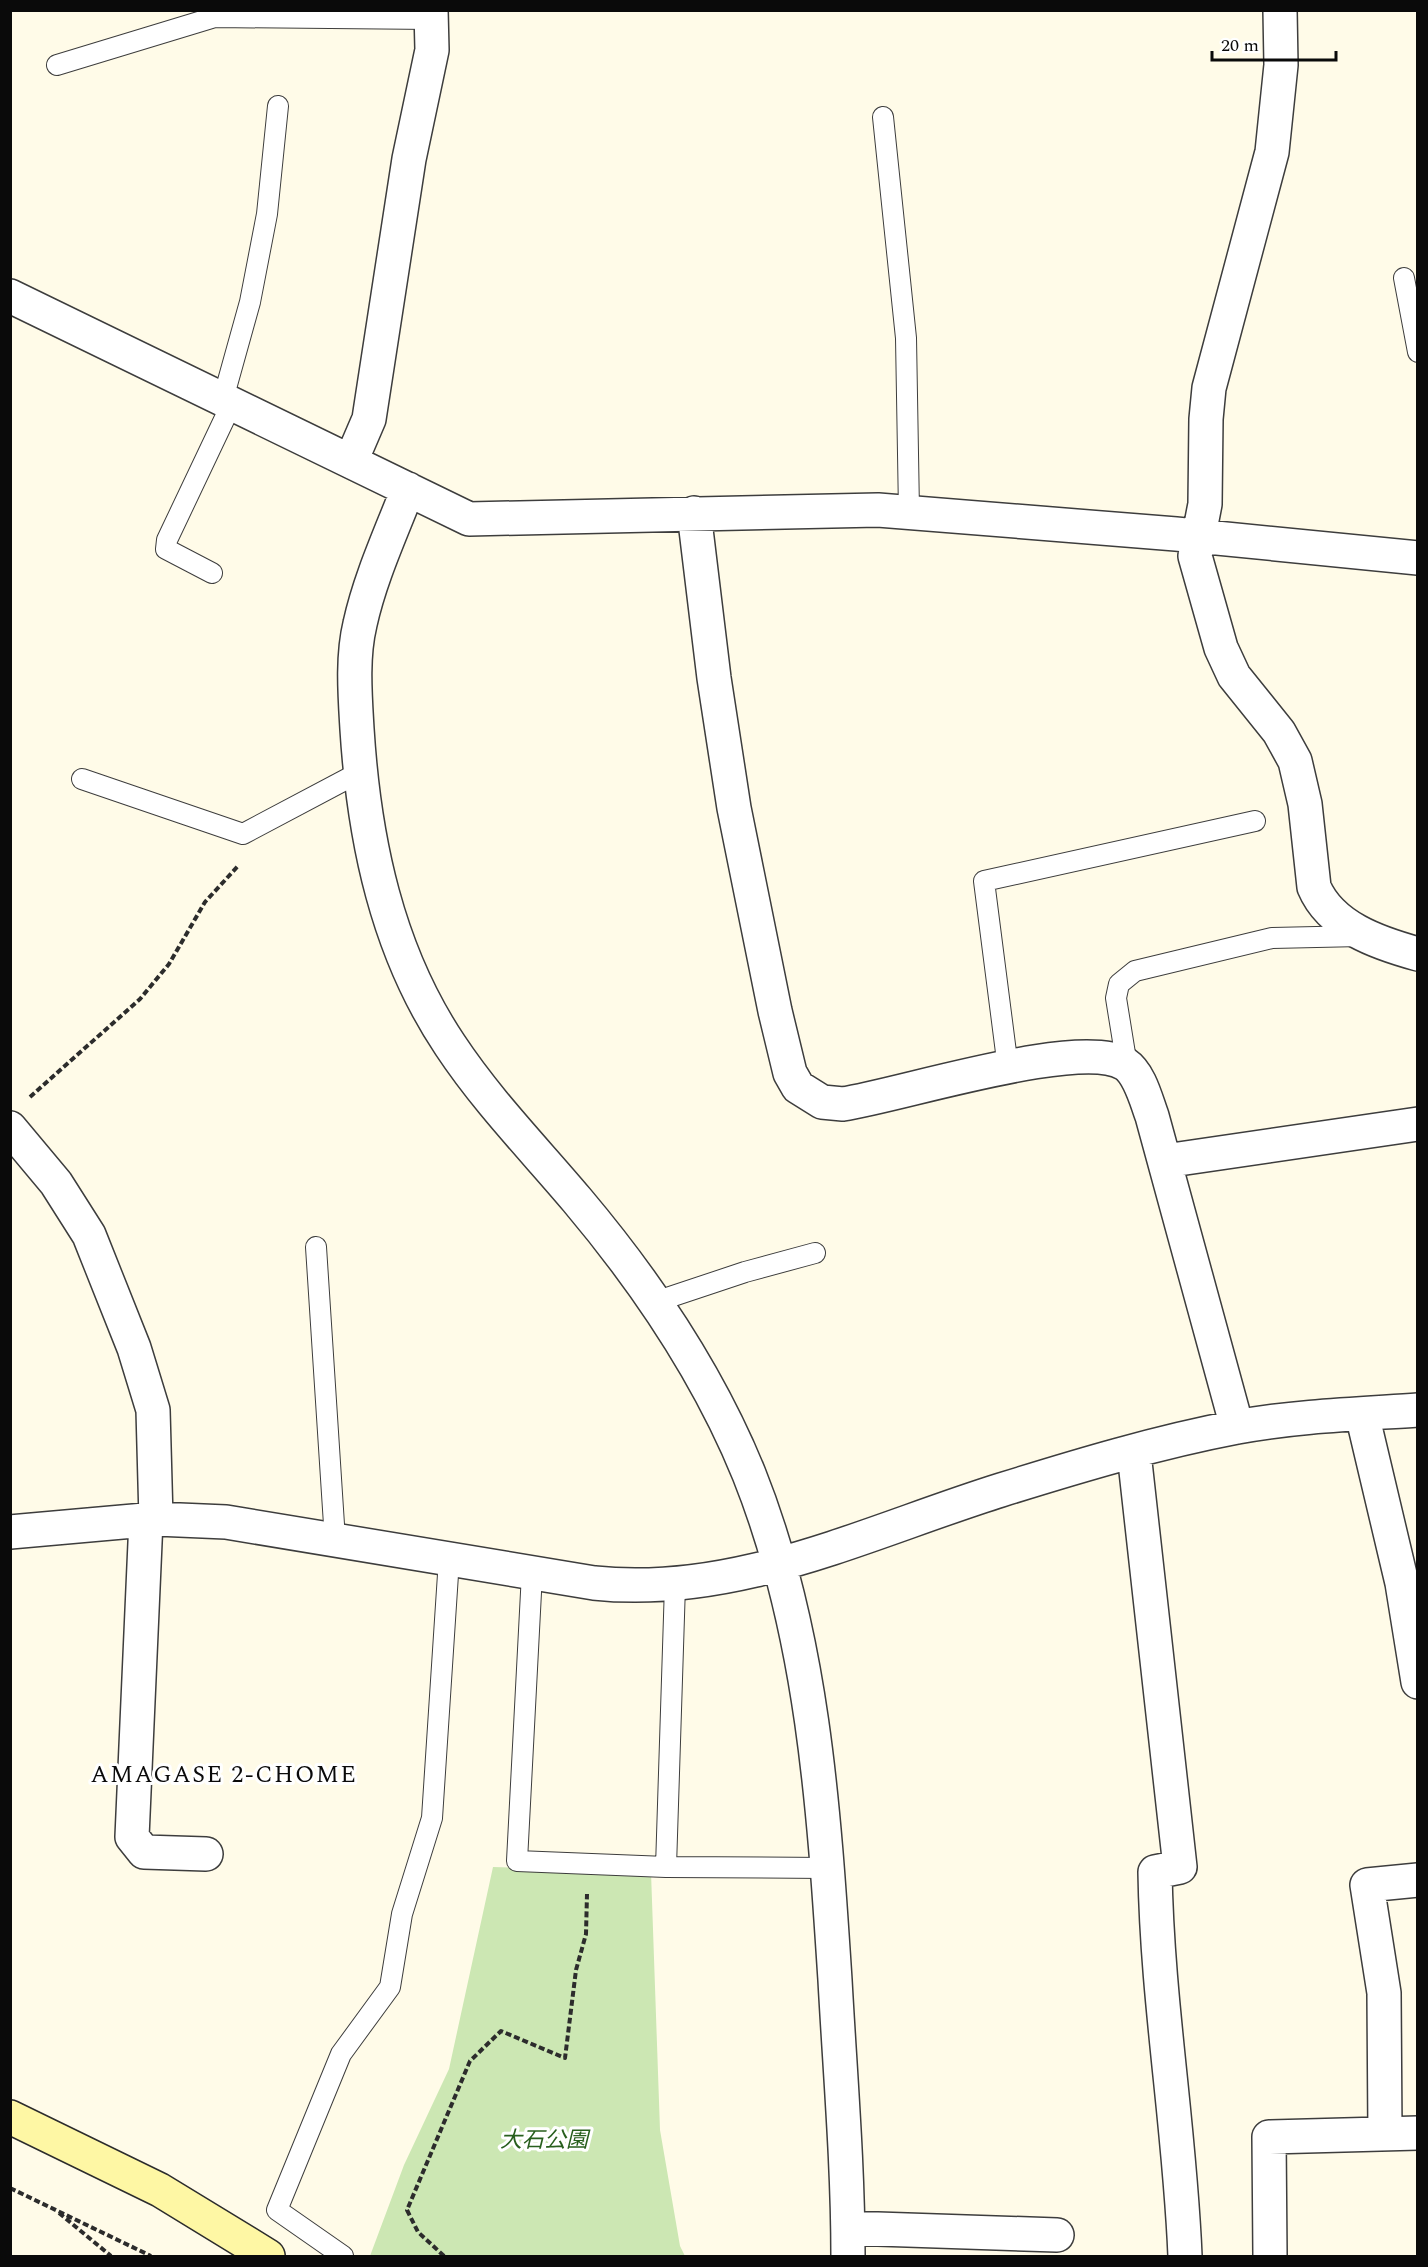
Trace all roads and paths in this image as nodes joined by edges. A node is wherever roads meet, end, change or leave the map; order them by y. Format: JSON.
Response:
{"nodes":[{"id":1,"x":1280,"y":10,"type":"edge"},
{"id":2,"x":432,"y":15,"type":"edge"},
{"id":3,"x":57,"y":65,"type":"dead end"},
{"id":4,"x":278,"y":106,"type":"dead end"},
{"id":5,"x":883,"y":117,"type":"dead end"},
{"id":6,"x":1404,"y":278,"type":"dead end"},
{"id":7,"x":10,"y":296,"type":"edge"},
{"id":8,"x":1418,"y":352,"type":"edge"},
{"id":9,"x":227,"y":401,"type":"junction"},
{"id":10,"x":351,"y":461,"type":"junction"},
{"id":11,"x":408,"y":489,"type":"junction"},
{"id":12,"x":909,"y":511,"type":"junction"},
{"id":13,"x":694,"y":513,"type":"junction"},
{"id":14,"x":1198,"y":536,"type":"junction"},
{"id":15,"x":1418,"y":558,"type":"edge"},
{"id":16,"x":212,"y":573,"type":"dead end"},
{"id":17,"x":360,"y":772,"type":"junction"},
{"id":18,"x":82,"y":779,"type":"dead end"},
{"id":19,"x":1255,"y":821,"type":"dead end"},
{"id":20,"x":261,"y":825,"type":"junction"},
{"id":21,"x":1367,"y":936,"type":"junction"},
{"id":22,"x":1418,"y":954,"type":"edge"},
{"id":23,"x":1127,"y":1066,"type":"junction"},
{"id":24,"x":1008,"y":1068,"type":"junction"},
{"id":25,"x":28,"y":1099,"type":"dead end"},
{"id":26,"x":1418,"y":1124,"type":"edge"},
{"id":27,"x":10,"y":1128,"type":"edge"},
{"id":28,"x":1165,"y":1161,"type":"junction"},
{"id":29,"x":316,"y":1247,"type":"dead end"},
{"id":30,"x":815,"y":1253,"type":"dead end"},
{"id":31,"x":656,"y":1302,"type":"junction"},
{"id":32,"x":1418,"y":1410,"type":"edge"},
{"id":33,"x":1362,"y":1414,"type":"junction"},
{"id":34,"x":1237,"y":1427,"type":"junction"},
{"id":35,"x":1134,"y":1453,"type":"junction"},
{"id":36,"x":151,"y":1519,"type":"junction"},
{"id":37,"x":10,"y":1532,"type":"edge"},
{"id":38,"x":335,"y":1540,"type":"junction"},
{"id":39,"x":449,"y":1559,"type":"junction"},
{"id":40,"x":779,"y":1565,"type":"junction"},
{"id":41,"x":532,"y":1573,"type":"junction"},
{"id":42,"x":675,"y":1585,"type":"junction"},
{"id":43,"x":1418,"y":1682,"type":"edge"},
{"id":44,"x":206,"y":1854,"type":"dead end"},
{"id":45,"x":666,"y":1867,"type":"junction"},
{"id":46,"x":827,"y":1868,"type":"junction"},
{"id":47,"x":1418,"y":1880,"type":"edge"},
{"id":48,"x":587,"y":1887,"type":"dead end"},
{"id":49,"x":10,"y":2117,"type":"edge"},
{"id":50,"x":1418,"y":2133,"type":"edge"},
{"id":51,"x":1385,"y":2134,"type":"junction"},
{"id":52,"x":10,"y":2188,"type":"edge"},
{"id":53,"x":53,"y":2208,"type":"junction"},
{"id":54,"x":1057,"y":2235,"type":"dead end"},
{"id":55,"x":848,"y":2242,"type":"edge"},
{"id":56,"x":111,"y":2256,"type":"edge"},
{"id":57,"x":151,"y":2256,"type":"edge"},
{"id":58,"x":268,"y":2256,"type":"edge"},
{"id":59,"x":343,"y":2256,"type":"edge"},
{"id":60,"x":444,"y":2256,"type":"edge"},
{"id":61,"x":1185,"y":2256,"type":"edge"},
{"id":62,"x":1270,"y":2256,"type":"edge"}],
"edges":[{"from":1,"to":14,"type":"street"},
{"from":2,"to":3,"type":"lane"},
{"from":2,"to":10,"type":"street"},
{"from":4,"to":9,"type":"lane"},
{"from":5,"to":12,"type":"lane"},
{"from":6,"to":8,"type":"lane"},
{"from":7,"to":9,"type":"street"},
{"from":9,"to":10,"type":"street"},
{"from":9,"to":16,"type":"lane"},
{"from":10,"to":11,"type":"street"},
{"from":11,"to":13,"type":"street"},
{"from":11,"to":17,"type":"street"},
{"from":12,"to":13,"type":"street"},
{"from":12,"to":14,"type":"street"},
{"from":13,"to":24,"type":"street"},
{"from":14,"to":15,"type":"street"},
{"from":14,"to":21,"type":"street"},
{"from":17,"to":20,"type":"lane"},
{"from":17,"to":31,"type":"street"},
{"from":18,"to":20,"type":"lane"},
{"from":19,"to":24,"type":"lane"},
{"from":20,"to":25,"type":"path"},
{"from":21,"to":22,"type":"street"},
{"from":21,"to":23,"type":"lane"},
{"from":23,"to":24,"type":"street"},
{"from":23,"to":28,"type":"street"},
{"from":26,"to":28,"type":"street"},
{"from":27,"to":36,"type":"street"},
{"from":28,"to":34,"type":"street"},
{"from":29,"to":38,"type":"lane"},
{"from":30,"to":31,"type":"lane"},
{"from":31,"to":40,"type":"street"},
{"from":32,"to":33,"type":"street"},
{"from":33,"to":34,"type":"street"},
{"from":33,"to":43,"type":"street"},
{"from":34,"to":35,"type":"street"},
{"from":35,"to":40,"type":"street"},
{"from":35,"to":61,"type":"street"},
{"from":36,"to":37,"type":"street"},
{"from":36,"to":38,"type":"street"},
{"from":36,"to":44,"type":"street"},
{"from":38,"to":39,"type":"street"},
{"from":39,"to":41,"type":"street"},
{"from":39,"to":59,"type":"lane"},
{"from":40,"to":42,"type":"street"},
{"from":40,"to":46,"type":"street"},
{"from":41,"to":42,"type":"street"},
{"from":41,"to":45,"type":"lane"},
{"from":42,"to":45,"type":"lane"},
{"from":45,"to":46,"type":"lane"},
{"from":46,"to":55,"type":"street"},
{"from":47,"to":51,"type":"street"},
{"from":48,"to":60,"type":"path"},
{"from":49,"to":58,"type":"street"},
{"from":50,"to":51,"type":"street"},
{"from":51,"to":62,"type":"street"},
{"from":52,"to":53,"type":"path"},
{"from":53,"to":56,"type":"path"},
{"from":53,"to":57,"type":"path"},
{"from":54,"to":55,"type":"street"}]}
